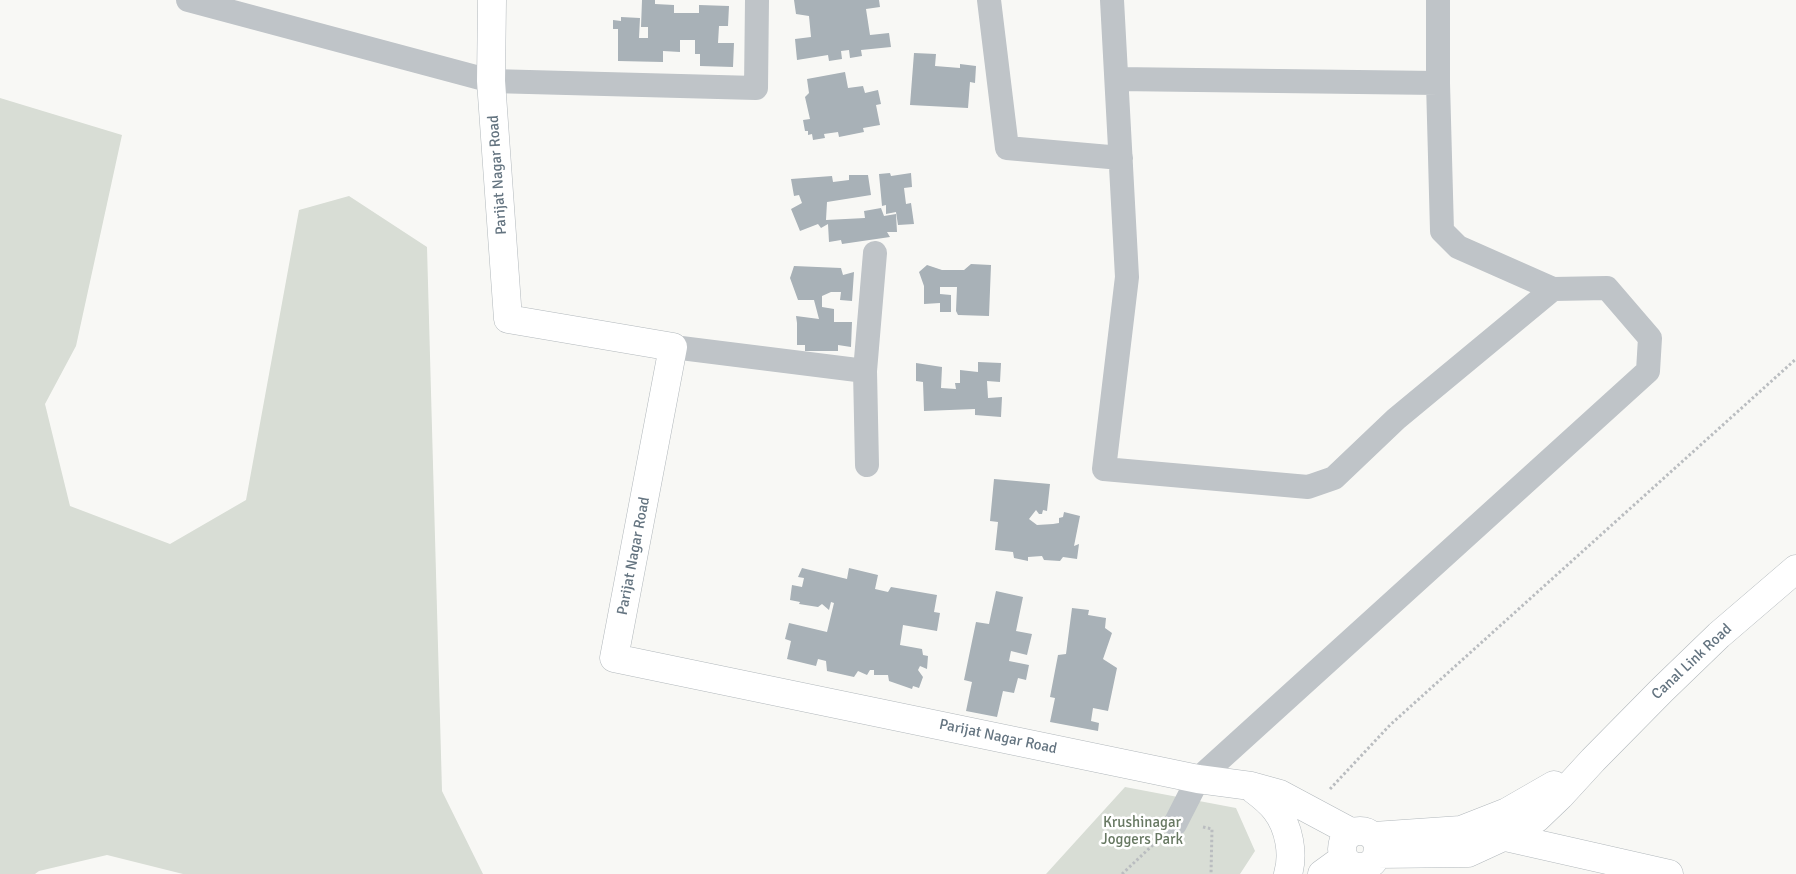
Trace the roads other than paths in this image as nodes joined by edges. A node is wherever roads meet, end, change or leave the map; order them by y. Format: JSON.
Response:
{"nodes":[{"id":1,"x":188,"y":0,"type":"edge"},
{"id":2,"x":492,"y":0,"type":"edge"},
{"id":3,"x":756,"y":0,"type":"edge"},
{"id":4,"x":989,"y":0,"type":"edge"},
{"id":5,"x":1112,"y":0,"type":"edge"},
{"id":6,"x":1438,"y":0,"type":"edge"},
{"id":7,"x":1117,"y":79,"type":"junction"},
{"id":8,"x":491,"y":80,"type":"junction"},
{"id":9,"x":1438,"y":83,"type":"junction"},
{"id":10,"x":1121,"y":158,"type":"junction"},
{"id":11,"x":875,"y":253,"type":"dead end"},
{"id":12,"x":1553,"y":289,"type":"junction"},
{"id":13,"x":673,"y":347,"type":"junction"},
{"id":14,"x":865,"y":371,"type":"junction"},
{"id":15,"x":867,"y":465,"type":"dead end"},
{"id":16,"x":1796,"y":569,"type":"edge"},
{"id":17,"x":1593,"y":760,"type":"junction"},
{"id":18,"x":1198,"y":779,"type":"junction"},
{"id":19,"x":1251,"y":786,"type":"junction"},
{"id":20,"x":1276,"y":810,"type":"junction"},
{"id":21,"x":1175,"y":824,"type":"dead end"},
{"id":22,"x":1505,"y":836,"type":"junction"},
{"id":23,"x":1457,"y":845,"type":"junction"},
{"id":24,"x":1564,"y":849,"type":"junction"},
{"id":25,"x":1358,"y":853,"type":"edge"},
{"id":26,"x":1288,"y":874,"type":"edge"},
{"id":27,"x":1322,"y":874,"type":"edge"},
{"id":28,"x":1403,"y":874,"type":"edge"},
{"id":29,"x":1669,"y":874,"type":"edge"}],
"edges":[{"from":1,"to":8,"type":"street"},
{"from":2,"to":8,"type":"street","name":"Parijat Nagar Road"},
{"from":3,"to":8,"type":"street"},
{"from":4,"to":10,"type":"street"},
{"from":5,"to":7,"type":"street"},
{"from":6,"to":9,"type":"street"},
{"from":7,"to":9,"type":"street"},
{"from":7,"to":10,"type":"street"},
{"from":8,"to":13,"type":"street","name":"Parijat Nagar Road"},
{"from":9,"to":12,"type":"street"},
{"from":10,"to":12,"type":"street"},
{"from":11,"to":14,"type":"street"},
{"from":12,"to":18,"type":"street"},
{"from":13,"to":14,"type":"street"},
{"from":13,"to":18,"type":"street","name":"Parijat Nagar Road"},
{"from":14,"to":15,"type":"street"},
{"from":16,"to":17,"type":"street","name":"Canal Link Road"},
{"from":17,"to":22,"type":"street","name":"Canal Link Road"},
{"from":17,"to":23,"type":"street","name":"Canal Link Road"},
{"from":18,"to":19,"type":"street"},
{"from":18,"to":21,"type":"street"},
{"from":19,"to":20,"type":"street"},
{"from":19,"to":25,"type":"street"},
{"from":20,"to":25,"type":"street"},
{"from":20,"to":26,"type":"street"},
{"from":22,"to":23,"type":"street","name":"Canal Link Road"},
{"from":22,"to":24,"type":"street"},
{"from":23,"to":24,"type":"street"},
{"from":23,"to":25,"type":"street","name":"Canal Link Road"},
{"from":23,"to":28,"type":"street","name":"Canal Link Road"},
{"from":24,"to":29,"type":"street"},
{"from":25,"to":27,"type":"street"}]}
